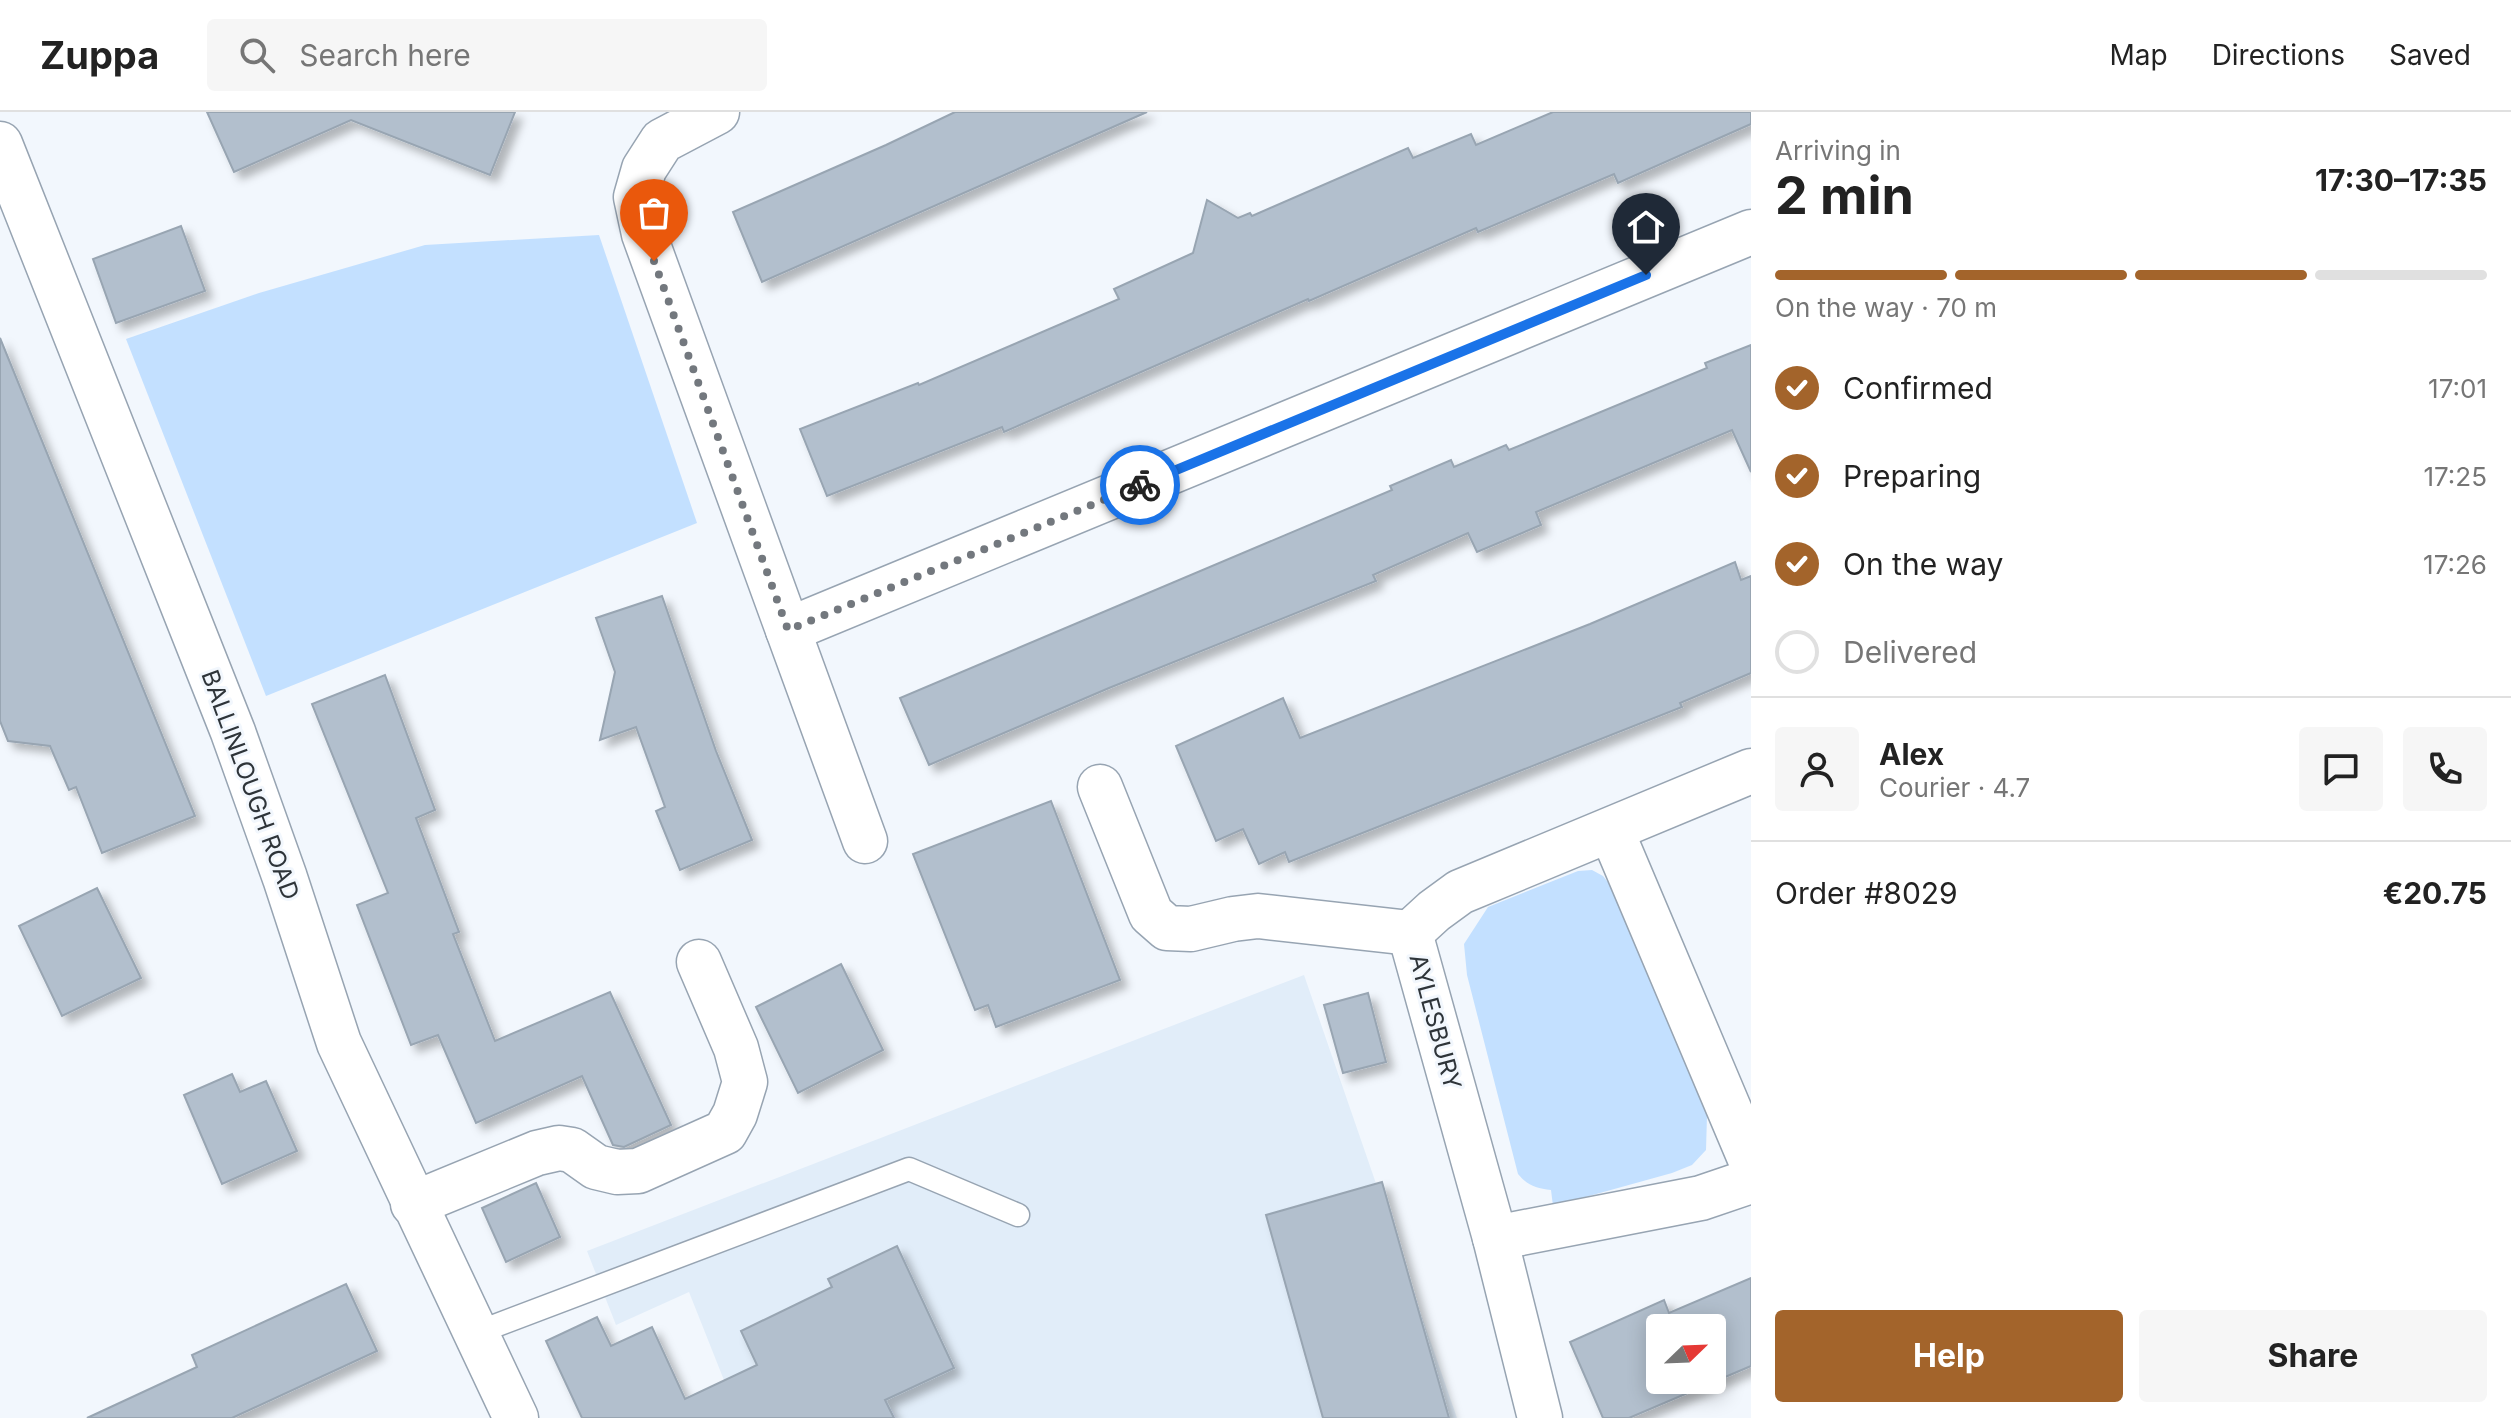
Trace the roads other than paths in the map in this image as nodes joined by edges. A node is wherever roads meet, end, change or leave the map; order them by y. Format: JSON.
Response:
{"nodes":[{"id":1,"x":717,"y":112,"type":"edge"},
{"id":2,"x":0,"y":144,"type":"edge"},
{"id":3,"x":1751,"y":232,"type":"edge"},
{"id":4,"x":788,"y":630,"type":"junction"},
{"id":5,"x":1751,"y":771,"type":"edge"},
{"id":6,"x":1100,"y":787,"type":"dead end"},
{"id":7,"x":1611,"y":830,"type":"junction"},
{"id":8,"x":865,"y":841,"type":"dead end"},
{"id":9,"x":1410,"y":933,"type":"junction"},
{"id":10,"x":699,"y":962,"type":"dead end"},
{"id":11,"x":1751,"y":1161,"type":"edge"},
{"id":12,"x":1751,"y":1181,"type":"edge"},
{"id":13,"x":413,"y":1204,"type":"junction"},
{"id":14,"x":1018,"y":1215,"type":"dead end"},
{"id":15,"x":1495,"y":1238,"type":"junction"},
{"id":16,"x":476,"y":1333,"type":"junction"},
{"id":17,"x":516,"y":1418,"type":"edge"},
{"id":18,"x":1540,"y":1418,"type":"edge"}],
"edges":[{"from":1,"to":4,"type":"street"},
{"from":2,"to":13,"type":"street","name":"BALLINLOUGH ROAD"},
{"from":3,"to":4,"type":"street"},
{"from":4,"to":8,"type":"street"},
{"from":5,"to":7,"type":"street","name":"AYLESBURY"},
{"from":6,"to":9,"type":"street"},
{"from":7,"to":9,"type":"street","name":"AYLESBURY"},
{"from":7,"to":11,"type":"street"},
{"from":9,"to":15,"type":"street","name":"AYLESBURY"},
{"from":10,"to":13,"type":"street"},
{"from":12,"to":15,"type":"street"},
{"from":13,"to":16,"type":"street","name":"BALLINLOUGH ROAD"},
{"from":14,"to":16,"type":"lane"},
{"from":15,"to":18,"type":"street","name":"AYLESBURY"},
{"from":16,"to":17,"type":"street","name":"BALLINLOUGH ROAD"}]}
